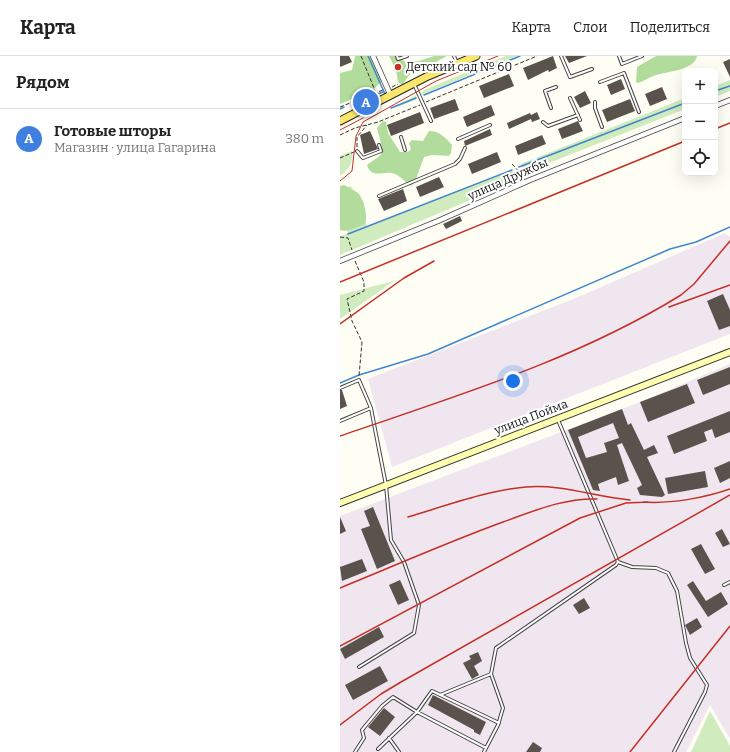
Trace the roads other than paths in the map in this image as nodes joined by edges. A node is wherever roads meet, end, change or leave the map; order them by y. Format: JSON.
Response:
{"nodes":[{"id":1,"x":373,"y":56,"type":"edge"},
{"id":2,"x":397,"y":56,"type":"edge"},
{"id":3,"x":407,"y":56,"type":"edge"},
{"id":4,"x":454,"y":56,"type":"edge"},
{"id":5,"x":476,"y":56,"type":"edge"},
{"id":6,"x":561,"y":56,"type":"edge"},
{"id":7,"x":619,"y":56,"type":"edge"},
{"id":8,"x":642,"y":56,"type":"edge"},
{"id":9,"x":457,"y":64,"type":"junction"},
{"id":10,"x":592,"y":69,"type":"dead end"},
{"id":11,"x":600,"y":82,"type":"dead end"},
{"id":12,"x":414,"y":83,"type":"junction"},
{"id":13,"x":556,"y":87,"type":"dead end"},
{"id":14,"x":391,"y":96,"type":"junction"},
{"id":15,"x":570,"y":98,"type":"dead end"},
{"id":16,"x":730,"y":100,"type":"edge"},
{"id":17,"x":595,"y":102,"type":"dead end"},
{"id":18,"x":718,"y":105,"type":"edge"},
{"id":19,"x":551,"y":108,"type":"dead end"},
{"id":20,"x":639,"y":112,"type":"dead end"},
{"id":21,"x":578,"y":115,"type":"junction"},
{"id":22,"x":682,"y":119,"type":"edge"},
{"id":23,"x":580,"y":120,"type":"dead end"},
{"id":24,"x":340,"y":121,"type":"edge"},
{"id":25,"x":431,"y":121,"type":"dead end"},
{"id":26,"x":543,"y":122,"type":"dead end"},
{"id":27,"x":490,"y":125,"type":"dead end"},
{"id":28,"x":602,"y":127,"type":"dead end"},
{"id":29,"x":401,"y":137,"type":"dead end"},
{"id":30,"x":458,"y":139,"type":"dead end"},
{"id":31,"x":380,"y":145,"type":"dead end"},
{"id":32,"x":465,"y":148,"type":"dead end"},
{"id":33,"x":405,"y":150,"type":"dead end"},
{"id":34,"x":357,"y":151,"type":"road end"},
{"id":35,"x":379,"y":196,"type":"dead end"},
{"id":36,"x":340,"y":261,"type":"edge"},
{"id":37,"x":730,"y":352,"type":"edge"},
{"id":38,"x":340,"y":388,"type":"edge"},
{"id":39,"x":371,"y":408,"type":"junction"},
{"id":40,"x":558,"y":418,"type":"junction"},
{"id":41,"x":340,"y":421,"type":"edge"},
{"id":42,"x":386,"y":485,"type":"junction"},
{"id":43,"x":340,"y":503,"type":"edge"},
{"id":44,"x":618,"y":562,"type":"junction"},
{"id":45,"x":730,"y":582,"type":"edge"},
{"id":46,"x":724,"y":585,"type":"dead end"},
{"id":47,"x":359,"y":667,"type":"dead end"},
{"id":48,"x":491,"y":674,"type":"junction"},
{"id":49,"x":440,"y":695,"type":"junction"},
{"id":50,"x":417,"y":712,"type":"junction"},
{"id":51,"x":499,"y":723,"type":"junction"},
{"id":52,"x":389,"y":738,"type":"junction"},
{"id":53,"x":378,"y":748,"type":"dead end"},
{"id":54,"x":486,"y":748,"type":"junction"},
{"id":55,"x":355,"y":752,"type":"edge"},
{"id":56,"x":399,"y":752,"type":"edge"},
{"id":57,"x":484,"y":752,"type":"edge"},
{"id":58,"x":674,"y":752,"type":"edge"}],
"edges":[{"from":1,"to":14,"type":"street"},
{"from":2,"to":3,"type":"lane"},
{"from":4,"to":9,"type":"lane"},
{"from":5,"to":9,"type":"main road"},
{"from":6,"to":10,"type":"lane"},
{"from":7,"to":8,"type":"lane"},
{"from":9,"to":12,"type":"main road"},
{"from":11,"to":20,"type":"lane"},
{"from":12,"to":14,"type":"main road"},
{"from":12,"to":25,"type":"lane"},
{"from":13,"to":19,"type":"lane"},
{"from":14,"to":24,"type":"main road"},
{"from":15,"to":21,"type":"lane"},
{"from":16,"to":18,"type":"street"},
{"from":17,"to":28,"type":"lane"},
{"from":21,"to":23,"type":"lane"},
{"from":21,"to":26,"type":"lane"},
{"from":22,"to":36,"type":"street","name":"улица Дружбы"},
{"from":27,"to":30,"type":"lane"},
{"from":29,"to":33,"type":"lane"},
{"from":31,"to":34,"type":"lane"},
{"from":32,"to":35,"type":"lane"},
{"from":37,"to":40,"type":"main road","name":"улица Пойма"},
{"from":38,"to":39,"type":"lane"},
{"from":39,"to":41,"type":"lane"},
{"from":39,"to":42,"type":"lane"},
{"from":40,"to":42,"type":"main road","name":"улица Пойма"},
{"from":40,"to":44,"type":"lane"},
{"from":42,"to":43,"type":"main road","name":"улица Пойма"},
{"from":42,"to":47,"type":"lane"},
{"from":44,"to":48,"type":"lane"},
{"from":44,"to":58,"type":"lane"},
{"from":45,"to":46,"type":"lane"},
{"from":48,"to":49,"type":"lane"},
{"from":48,"to":51,"type":"lane"},
{"from":49,"to":50,"type":"lane"},
{"from":49,"to":51,"type":"lane"},
{"from":50,"to":52,"type":"lane"},
{"from":50,"to":54,"type":"lane"},
{"from":50,"to":55,"type":"lane"},
{"from":51,"to":54,"type":"lane"},
{"from":52,"to":53,"type":"lane"},
{"from":52,"to":56,"type":"lane"},
{"from":54,"to":57,"type":"lane"}]}
